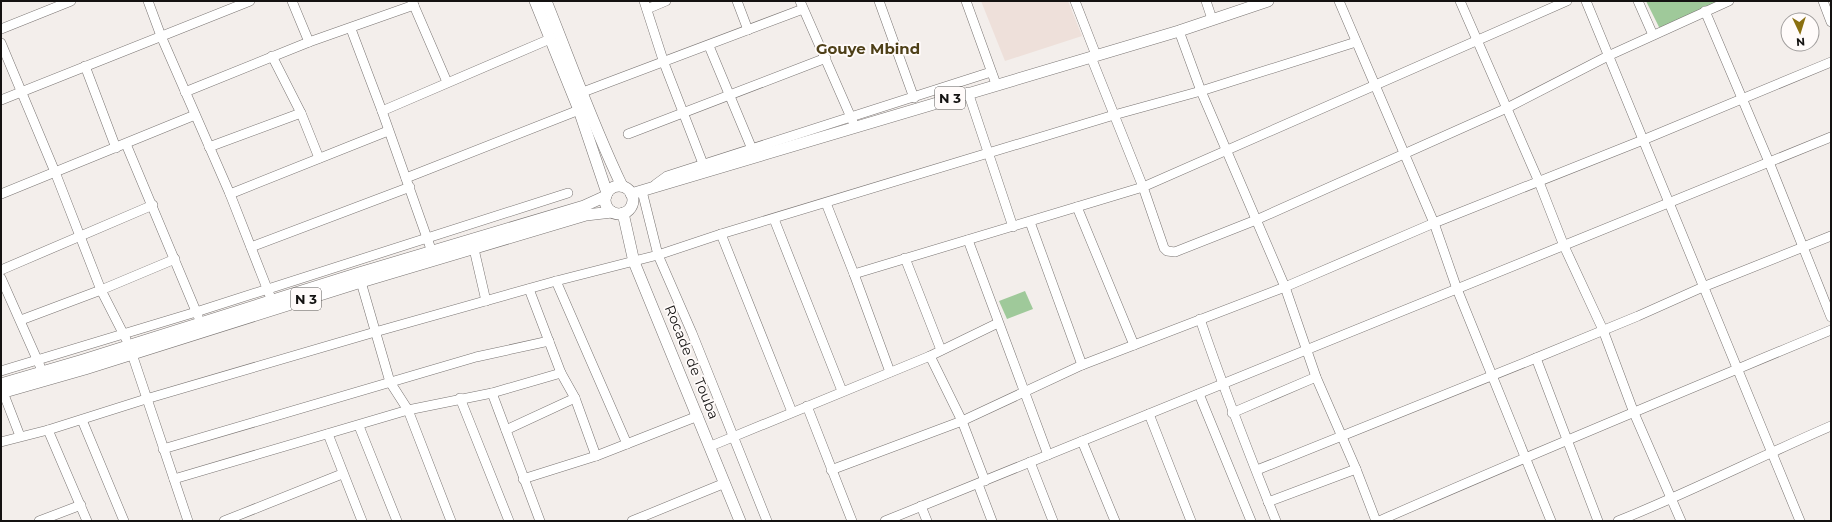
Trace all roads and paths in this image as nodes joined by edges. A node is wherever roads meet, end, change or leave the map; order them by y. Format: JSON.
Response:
{"nodes":[{"id":1,"x":71,"y":1,"type":"edge"},
{"id":2,"x":148,"y":1,"type":"edge"},
{"id":3,"x":250,"y":1,"type":"edge"},
{"id":4,"x":292,"y":1,"type":"edge"},
{"id":5,"x":535,"y":1,"type":"edge"},
{"id":6,"x":546,"y":1,"type":"edge"},
{"id":7,"x":666,"y":1,"type":"edge"},
{"id":8,"x":737,"y":1,"type":"edge"},
{"id":9,"x":879,"y":1,"type":"edge"},
{"id":10,"x":966,"y":1,"type":"edge"},
{"id":11,"x":1075,"y":1,"type":"edge"},
{"id":12,"x":1206,"y":1,"type":"edge"},
{"id":13,"x":1268,"y":1,"type":"edge"},
{"id":14,"x":1339,"y":1,"type":"edge"},
{"id":15,"x":1460,"y":1,"type":"edge"},
{"id":16,"x":1567,"y":1,"type":"edge"},
{"id":17,"x":1586,"y":1,"type":"edge"},
{"id":18,"x":1638,"y":1,"type":"edge"},
{"id":19,"x":1729,"y":1,"type":"edge"},
{"id":20,"x":1822,"y":1,"type":"edge"},
{"id":21,"x":413,"y":3,"type":"edge"},
{"id":22,"x":646,"y":5,"type":"edge"},
{"id":23,"x":802,"y":5,"type":"edge"},
{"id":24,"x":1705,"y":12,"type":"junction"},
{"id":25,"x":1212,"y":19,"type":"junction"},
{"id":26,"x":1831,"y":22,"type":"edge"},
{"id":27,"x":1,"y":29,"type":"edge"},
{"id":28,"x":351,"y":29,"type":"junction"},
{"id":29,"x":748,"y":30,"type":"junction"},
{"id":30,"x":1179,"y":30,"type":"junction"},
{"id":31,"x":1654,"y":35,"type":"junction"},
{"id":32,"x":161,"y":36,"type":"junction"},
{"id":33,"x":550,"y":39,"type":"junction"},
{"id":34,"x":1477,"y":40,"type":"junction"},
{"id":35,"x":309,"y":42,"type":"junction"},
{"id":36,"x":1356,"y":42,"type":"junction"},
{"id":37,"x":1,"y":43,"type":"edge"},
{"id":38,"x":709,"y":46,"type":"junction"},
{"id":39,"x":272,"y":56,"type":"junction"},
{"id":40,"x":1093,"y":56,"type":"junction"},
{"id":41,"x":1608,"y":56,"type":"junction"},
{"id":42,"x":826,"y":58,"type":"junction"},
{"id":43,"x":664,"y":62,"type":"junction"},
{"id":44,"x":1831,"y":62,"type":"edge"},
{"id":45,"x":85,"y":66,"type":"junction"},
{"id":46,"x":991,"y":72,"type":"junction"},
{"id":47,"x":447,"y":82,"type":"junction"},
{"id":48,"x":996,"y":84,"type":"junction"},
{"id":49,"x":1375,"y":86,"type":"junction"},
{"id":50,"x":1201,"y":91,"type":"junction"},
{"id":51,"x":20,"y":92,"type":"junction"},
{"id":52,"x":185,"y":92,"type":"junction"},
{"id":53,"x":583,"y":92,"type":"junction"},
{"id":54,"x":968,"y":92,"type":"junction"},
{"id":55,"x":729,"y":95,"type":"junction"},
{"id":56,"x":914,"y":98,"type":"junction"},
{"id":57,"x":1742,"y":98,"type":"junction"},
{"id":58,"x":1,"y":100,"type":"edge"},
{"id":59,"x":1507,"y":108,"type":"junction"},
{"id":60,"x":578,"y":110,"type":"junction"},
{"id":61,"x":382,"y":111,"type":"junction"},
{"id":62,"x":301,"y":113,"type":"junction"},
{"id":63,"x":684,"y":113,"type":"junction"},
{"id":64,"x":195,"y":115,"type":"junction"},
{"id":65,"x":1114,"y":115,"type":"junction"},
{"id":66,"x":853,"y":122,"type":"junction"},
{"id":67,"x":388,"y":131,"type":"junction"},
{"id":68,"x":628,"y":134,"type":"dead end"},
{"id":69,"x":1831,"y":137,"type":"edge"},
{"id":70,"x":1643,"y":140,"type":"junction"},
{"id":71,"x":126,"y":144,"type":"junction"},
{"id":72,"x":210,"y":147,"type":"junction"},
{"id":73,"x":116,"y":148,"type":"junction"},
{"id":74,"x":752,"y":149,"type":"junction"},
{"id":75,"x":1228,"y":151,"type":"junction"},
{"id":76,"x":988,"y":154,"type":"junction"},
{"id":77,"x":1404,"y":154,"type":"junction"},
{"id":78,"x":319,"y":158,"type":"junction"},
{"id":79,"x":1769,"y":162,"type":"junction"},
{"id":80,"x":705,"y":169,"type":"junction"},
{"id":81,"x":54,"y":172,"type":"junction"},
{"id":82,"x":1539,"y":182,"type":"junction"},
{"id":83,"x":408,"y":183,"type":"junction"},
{"id":84,"x":622,"y":186,"type":"junction"},
{"id":85,"x":1143,"y":187,"type":"junction"},
{"id":86,"x":642,"y":191,"type":"junction"},
{"id":87,"x":568,"y":193,"type":"dead end"},
{"id":88,"x":1,"y":194,"type":"edge"},
{"id":89,"x":230,"y":194,"type":"junction"},
{"id":90,"x":606,"y":195,"type":"junction"},
{"id":91,"x":826,"y":203,"type":"junction"},
{"id":92,"x":1669,"y":203,"type":"junction"},
{"id":93,"x":153,"y":206,"type":"junction"},
{"id":94,"x":1077,"y":207,"type":"junction"},
{"id":95,"x":618,"y":212,"type":"junction"},
{"id":96,"x":774,"y":219,"type":"junction"},
{"id":97,"x":1256,"y":220,"type":"junction"},
{"id":98,"x":1030,"y":222,"type":"junction"},
{"id":99,"x":1434,"y":223,"type":"junction"},
{"id":100,"x":1013,"y":226,"type":"junction"},
{"id":101,"x":721,"y":234,"type":"junction"},
{"id":102,"x":1831,"y":236,"type":"edge"},
{"id":103,"x":79,"y":237,"type":"junction"},
{"id":104,"x":428,"y":238,"type":"junction"},
{"id":105,"x":968,"y":240,"type":"junction"},
{"id":106,"x":1564,"y":246,"type":"junction"},
{"id":107,"x":251,"y":247,"type":"junction"},
{"id":108,"x":1803,"y":247,"type":"junction"},
{"id":109,"x":474,"y":248,"type":"junction"},
{"id":110,"x":432,"y":252,"type":"junction"},
{"id":111,"x":658,"y":255,"type":"junction"},
{"id":112,"x":175,"y":258,"type":"junction"},
{"id":113,"x":905,"y":258,"type":"junction"},
{"id":114,"x":634,"y":262,"type":"junction"},
{"id":115,"x":1,"y":270,"type":"edge"},
{"id":116,"x":854,"y":274,"type":"junction"},
{"id":117,"x":1,"y":278,"type":"edge"},
{"id":118,"x":556,"y":281,"type":"junction"},
{"id":119,"x":361,"y":282,"type":"junction"},
{"id":120,"x":1285,"y":287,"type":"junction"},
{"id":121,"x":1703,"y":287,"type":"junction"},
{"id":122,"x":267,"y":288,"type":"junction"},
{"id":123,"x":529,"y":289,"type":"junction"},
{"id":124,"x":1457,"y":289,"type":"junction"},
{"id":125,"x":101,"y":290,"type":"junction"},
{"id":126,"x":272,"y":301,"type":"junction"},
{"id":127,"x":486,"y":301,"type":"junction"},
{"id":128,"x":196,"y":312,"type":"junction"},
{"id":129,"x":1831,"y":317,"type":"edge"},
{"id":130,"x":1200,"y":319,"type":"junction"},
{"id":131,"x":21,"y":320,"type":"junction"},
{"id":132,"x":201,"y":323,"type":"junction"},
{"id":133,"x":998,"y":323,"type":"junction"},
{"id":134,"x":1603,"y":330,"type":"junction"},
{"id":135,"x":1831,"y":330,"type":"edge"},
{"id":136,"x":375,"y":332,"type":"junction"},
{"id":137,"x":123,"y":335,"type":"junction"},
{"id":138,"x":549,"y":341,"type":"junction"},
{"id":139,"x":1134,"y":346,"type":"junction"},
{"id":140,"x":130,"y":350,"type":"junction"},
{"id":141,"x":941,"y":350,"type":"junction"},
{"id":142,"x":1307,"y":351,"type":"junction"},
{"id":143,"x":930,"y":356,"type":"junction"},
{"id":144,"x":1536,"y":358,"type":"junction"},
{"id":145,"x":38,"y":360,"type":"junction"},
{"id":146,"x":1082,"y":365,"type":"junction"},
{"id":147,"x":1737,"y":369,"type":"junction"},
{"id":148,"x":1,"y":371,"type":"edge"},
{"id":149,"x":890,"y":372,"type":"junction"},
{"id":150,"x":42,"y":373,"type":"junction"},
{"id":151,"x":561,"y":373,"type":"junction"},
{"id":152,"x":1491,"y":376,"type":"junction"},
{"id":153,"x":1316,"y":377,"type":"junction"},
{"id":154,"x":390,"y":382,"type":"junction"},
{"id":155,"x":1222,"y":384,"type":"junction"},
{"id":156,"x":2,"y":390,"type":"edge"},
{"id":157,"x":842,"y":391,"type":"junction"},
{"id":158,"x":1025,"y":392,"type":"junction"},
{"id":159,"x":492,"y":393,"type":"junction"},
{"id":160,"x":1200,"y":394,"type":"junction"},
{"id":161,"x":460,"y":398,"type":"junction"},
{"id":162,"x":575,"y":398,"type":"junction"},
{"id":163,"x":146,"y":399,"type":"junction"},
{"id":164,"x":807,"y":406,"type":"junction"},
{"id":165,"x":408,"y":410,"type":"junction"},
{"id":166,"x":792,"y":412,"type":"junction"},
{"id":167,"x":1634,"y":413,"type":"junction"},
{"id":168,"x":1148,"y":414,"type":"junction"},
{"id":169,"x":1232,"y":414,"type":"junction"},
{"id":170,"x":698,"y":416,"type":"junction"},
{"id":171,"x":82,"y":420,"type":"junction"},
{"id":172,"x":962,"y":421,"type":"junction"},
{"id":173,"x":359,"y":426,"type":"junction"},
{"id":174,"x":1831,"y":426,"type":"edge"},
{"id":175,"x":48,"y":430,"type":"junction"},
{"id":176,"x":506,"y":430,"type":"junction"},
{"id":177,"x":328,"y":434,"type":"junction"},
{"id":178,"x":1341,"y":435,"type":"junction"},
{"id":179,"x":20,"y":436,"type":"junction"},
{"id":180,"x":734,"y":436,"type":"junction"},
{"id":181,"x":1568,"y":440,"type":"junction"},
{"id":182,"x":1082,"y":441,"type":"junction"},
{"id":183,"x":1,"y":442,"type":"edge"},
{"id":184,"x":627,"y":444,"type":"junction"},
{"id":185,"x":711,"y":446,"type":"junction"},
{"id":186,"x":163,"y":449,"type":"junction"},
{"id":187,"x":1771,"y":452,"type":"junction"},
{"id":188,"x":1048,"y":455,"type":"junction"},
{"id":189,"x":596,"y":456,"type":"junction"},
{"id":190,"x":1525,"y":457,"type":"junction"},
{"id":191,"x":1030,"y":462,"type":"junction"},
{"id":192,"x":1356,"y":469,"type":"junction"},
{"id":193,"x":831,"y":470,"type":"junction"},
{"id":194,"x":1257,"y":470,"type":"junction"},
{"id":195,"x":342,"y":474,"type":"junction"},
{"id":196,"x":174,"y":479,"type":"junction"},
{"id":197,"x":523,"y":479,"type":"junction"},
{"id":198,"x":981,"y":482,"type":"junction"},
{"id":199,"x":725,"y":483,"type":"junction"},
{"id":200,"x":1672,"y":499,"type":"junction"},
{"id":201,"x":1268,"y":502,"type":"junction"},
{"id":202,"x":81,"y":505,"type":"junction"},
{"id":203,"x":922,"y":506,"type":"junction"},
{"id":204,"x":39,"y":521,"type":"edge"},
{"id":205,"x":87,"y":521,"type":"edge"},
{"id":206,"x":124,"y":521,"type":"edge"},
{"id":207,"x":188,"y":521,"type":"edge"},
{"id":208,"x":224,"y":521,"type":"edge"},
{"id":209,"x":362,"y":521,"type":"edge"},
{"id":210,"x":397,"y":521,"type":"edge"},
{"id":211,"x":451,"y":521,"type":"edge"},
{"id":212,"x":509,"y":521,"type":"edge"},
{"id":213,"x":540,"y":521,"type":"edge"},
{"id":214,"x":632,"y":521,"type":"edge"},
{"id":215,"x":740,"y":521,"type":"edge"},
{"id":216,"x":767,"y":521,"type":"edge"},
{"id":217,"x":852,"y":521,"type":"edge"},
{"id":218,"x":885,"y":521,"type":"edge"},
{"id":219,"x":927,"y":521,"type":"edge"},
{"id":220,"x":992,"y":521,"type":"edge"},
{"id":221,"x":1053,"y":521,"type":"edge"},
{"id":222,"x":1115,"y":521,"type":"edge"},
{"id":223,"x":1191,"y":521,"type":"edge"},
{"id":224,"x":1251,"y":521,"type":"edge"},
{"id":225,"x":1276,"y":521,"type":"edge"},
{"id":226,"x":1376,"y":521,"type":"edge"},
{"id":227,"x":1379,"y":521,"type":"edge"},
{"id":228,"x":1551,"y":521,"type":"edge"},
{"id":229,"x":1598,"y":521,"type":"edge"},
{"id":230,"x":1618,"y":521,"type":"edge"},
{"id":231,"x":1680,"y":521,"type":"edge"},
{"id":232,"x":1800,"y":521,"type":"edge"}],
"edges":[{"from":1,"to":27,"type":"street"},
{"from":2,"to":32,"type":"street"},
{"from":3,"to":32,"type":"street"},
{"from":4,"to":35,"type":"street"},
{"from":5,"to":33,"type":"main road"},
{"from":6,"to":53,"type":"main road"},
{"from":7,"to":22,"type":"street"},
{"from":8,"to":29,"type":"street"},
{"from":9,"to":56,"type":"street"},
{"from":10,"to":46,"type":"street"},
{"from":11,"to":40,"type":"street"},
{"from":12,"to":25,"type":"street"},
{"from":13,"to":25,"type":"main road","number":"N 3"},
{"from":14,"to":36,"type":"street"},
{"from":15,"to":34,"type":"street"},
{"from":16,"to":34,"type":"street"},
{"from":17,"to":41,"type":"street"},
{"from":18,"to":31,"type":"street"},
{"from":19,"to":24,"type":"street"},
{"from":20,"to":26,"type":"street"},
{"from":21,"to":28,"type":"street"},
{"from":21,"to":47,"type":"street"},
{"from":22,"to":43,"type":"street"},
{"from":23,"to":29,"type":"street"},
{"from":23,"to":42,"type":"street"},
{"from":24,"to":31,"type":"street"},
{"from":24,"to":57,"type":"street"},
{"from":25,"to":30,"type":"main road","number":"N 3"},
{"from":28,"to":35,"type":"street"},
{"from":28,"to":61,"type":"street"},
{"from":29,"to":38,"type":"street"},
{"from":30,"to":40,"type":"main road","number":"N 3"},
{"from":30,"to":50,"type":"street"},
{"from":31,"to":41,"type":"street"},
{"from":32,"to":45,"type":"street"},
{"from":32,"to":52,"type":"street"},
{"from":33,"to":47,"type":"street"},
{"from":33,"to":60,"type":"main road"},
{"from":34,"to":49,"type":"street"},
{"from":34,"to":59,"type":"street"},
{"from":35,"to":39,"type":"street"},
{"from":36,"to":49,"type":"street"},
{"from":36,"to":50,"type":"street"},
{"from":37,"to":51,"type":"street"},
{"from":38,"to":43,"type":"street"},
{"from":38,"to":55,"type":"street"},
{"from":39,"to":52,"type":"street"},
{"from":39,"to":62,"type":"street"},
{"from":40,"to":48,"type":"main road","number":"N 3"},
{"from":40,"to":65,"type":"street"},
{"from":41,"to":59,"type":"street"},
{"from":41,"to":70,"type":"street"},
{"from":42,"to":55,"type":"street"},
{"from":42,"to":66,"type":"street"},
{"from":43,"to":53,"type":"street"},
{"from":43,"to":63,"type":"street"},
{"from":44,"to":57,"type":"street"},
{"from":45,"to":51,"type":"street"},
{"from":45,"to":73,"type":"street"},
{"from":46,"to":48,"type":"street"},
{"from":46,"to":56,"type":"street"},
{"from":47,"to":61,"type":"street"},
{"from":48,"to":54,"type":"main road","number":"N 3"},
{"from":49,"to":75,"type":"street"},
{"from":49,"to":77,"type":"street"},
{"from":50,"to":65,"type":"street"},
{"from":50,"to":75,"type":"street"},
{"from":51,"to":58,"type":"street"},
{"from":51,"to":81,"type":"street"},
{"from":52,"to":64,"type":"street"},
{"from":53,"to":84,"type":"main road"},
{"from":54,"to":66,"type":"main road","number":"N 3"},
{"from":54,"to":76,"type":"street"},
{"from":55,"to":63,"type":"street"},
{"from":55,"to":74,"type":"street"},
{"from":56,"to":66,"type":"street"},
{"from":57,"to":70,"type":"street"},
{"from":57,"to":79,"type":"street"},
{"from":59,"to":77,"type":"street"},
{"from":59,"to":82,"type":"street"},
{"from":60,"to":83,"type":"street"},
{"from":60,"to":90,"type":"main road"},
{"from":61,"to":67,"type":"street"},
{"from":62,"to":72,"type":"street"},
{"from":62,"to":78,"type":"street"},
{"from":63,"to":68,"type":"street"},
{"from":63,"to":80,"type":"street"},
{"from":64,"to":71,"type":"street"},
{"from":64,"to":72,"type":"street"},
{"from":65,"to":76,"type":"street"},
{"from":65,"to":85,"type":"street"},
{"from":66,"to":74,"type":"street"},
{"from":66,"to":80,"type":"main road","number":"N 3"},
{"from":67,"to":78,"type":"street"},
{"from":67,"to":83,"type":"street"},
{"from":69,"to":79,"type":"street"},
{"from":70,"to":82,"type":"street"},
{"from":70,"to":92,"type":"street"},
{"from":71,"to":73,"type":"street"},
{"from":71,"to":93,"type":"street"},
{"from":72,"to":89,"type":"street"},
{"from":73,"to":81,"type":"street"},
{"from":74,"to":80,"type":"street"},
{"from":75,"to":85,"type":"street"},
{"from":75,"to":97,"type":"street"},
{"from":76,"to":91,"type":"street"},
{"from":76,"to":100,"type":"street"},
{"from":77,"to":97,"type":"street"},
{"from":77,"to":99,"type":"street"},
{"from":78,"to":89,"type":"street"},
{"from":79,"to":92,"type":"street"},
{"from":79,"to":108,"type":"street"},
{"from":80,"to":86,"type":"main road","number":"N 3"},
{"from":81,"to":88,"type":"street"},
{"from":81,"to":103,"type":"street"},
{"from":82,"to":99,"type":"street"},
{"from":82,"to":106,"type":"street"},
{"from":83,"to":104,"type":"street"},
{"from":83,"to":107,"type":"street"},
{"from":84,"to":86,"type":"main road"},
{"from":84,"to":90,"type":"main road"},
{"from":85,"to":94,"type":"street"},
{"from":85,"to":97,"type":"street"},
{"from":86,"to":95,"type":"main road"},
{"from":86,"to":111,"type":"street"},
{"from":87,"to":104,"type":"street"},
{"from":89,"to":107,"type":"street"},
{"from":90,"to":95,"type":"main road","name":"Rocade de Touba"},
{"from":90,"to":110,"type":"main road","number":"N 3"},
{"from":91,"to":96,"type":"street"},
{"from":91,"to":116,"type":"street"},
{"from":92,"to":106,"type":"street"},
{"from":92,"to":121,"type":"street"},
{"from":93,"to":103,"type":"street"},
{"from":93,"to":112,"type":"street"},
{"from":94,"to":98,"type":"street"},
{"from":94,"to":139,"type":"street"},
{"from":95,"to":109,"type":"main road","number":"N 3"},
{"from":95,"to":114,"type":"main road","name":"Rocade de Touba"},
{"from":96,"to":101,"type":"street"},
{"from":96,"to":157,"type":"street"},
{"from":97,"to":120,"type":"street"},
{"from":98,"to":100,"type":"street"},
{"from":98,"to":146,"type":"street"},
{"from":99,"to":120,"type":"street"},
{"from":99,"to":124,"type":"street"},
{"from":100,"to":105,"type":"street"},
{"from":101,"to":111,"type":"street"},
{"from":101,"to":166,"type":"street"},
{"from":102,"to":108,"type":"street"},
{"from":103,"to":115,"type":"street"},
{"from":103,"to":125,"type":"street"},
{"from":104,"to":110,"type":"street"},
{"from":104,"to":122,"type":"street"},
{"from":105,"to":113,"type":"street"},
{"from":105,"to":133,"type":"street"},
{"from":106,"to":124,"type":"street"},
{"from":106,"to":134,"type":"street"},
{"from":107,"to":122,"type":"street"},
{"from":108,"to":121,"type":"street"},
{"from":108,"to":129,"type":"street"},
{"from":109,"to":119,"type":"main road","number":"N 3"},
{"from":109,"to":127,"type":"street"},
{"from":110,"to":126,"type":"main road","number":"N 3"},
{"from":111,"to":114,"type":"street"},
{"from":111,"to":180,"type":"street"},
{"from":112,"to":125,"type":"street"},
{"from":112,"to":128,"type":"street"},
{"from":113,"to":116,"type":"street"},
{"from":113,"to":141,"type":"street"},
{"from":114,"to":118,"type":"street"},
{"from":114,"to":170,"type":"main road","name":"Rocade de Touba"},
{"from":116,"to":149,"type":"street"},
{"from":117,"to":131,"type":"street"},
{"from":118,"to":123,"type":"street"},
{"from":118,"to":184,"type":"street"},
{"from":119,"to":136,"type":"street"},
{"from":119,"to":140,"type":"main road","number":"N 3"},
{"from":120,"to":130,"type":"street"},
{"from":120,"to":142,"type":"street"},
{"from":121,"to":134,"type":"street"},
{"from":121,"to":147,"type":"street"},
{"from":122,"to":126,"type":"street"},
{"from":122,"to":128,"type":"street"},
{"from":123,"to":127,"type":"street"},
{"from":123,"to":138,"type":"street"},
{"from":124,"to":142,"type":"street"},
{"from":124,"to":152,"type":"street"},
{"from":125,"to":131,"type":"street"},
{"from":125,"to":137,"type":"street"},
{"from":126,"to":132,"type":"main road","number":"N 3"},
{"from":127,"to":136,"type":"street"},
{"from":128,"to":132,"type":"street"},
{"from":128,"to":137,"type":"street"},
{"from":130,"to":139,"type":"street"},
{"from":130,"to":155,"type":"street"},
{"from":131,"to":145,"type":"street"},
{"from":132,"to":140,"type":"main road","number":"N 3"},
{"from":133,"to":141,"type":"street"},
{"from":133,"to":158,"type":"street"},
{"from":134,"to":144,"type":"street"},
{"from":134,"to":167,"type":"street"},
{"from":135,"to":147,"type":"street"},
{"from":136,"to":154,"type":"street"},
{"from":136,"to":163,"type":"street"},
{"from":137,"to":140,"type":"street"},
{"from":137,"to":145,"type":"street"},
{"from":138,"to":151,"type":"street"},
{"from":138,"to":154,"type":"street"},
{"from":139,"to":146,"type":"street"},
{"from":140,"to":150,"type":"main road","number":"N 3"},
{"from":140,"to":156,"type":"main road","number":"N 3"},
{"from":140,"to":163,"type":"street"},
{"from":141,"to":143,"type":"street"},
{"from":142,"to":153,"type":"street"},
{"from":142,"to":155,"type":"street"},
{"from":143,"to":149,"type":"street"},
{"from":143,"to":172,"type":"street"},
{"from":144,"to":152,"type":"street"},
{"from":144,"to":181,"type":"street"},
{"from":145,"to":148,"type":"street"},
{"from":145,"to":150,"type":"street"},
{"from":146,"to":158,"type":"street"},
{"from":147,"to":167,"type":"street"},
{"from":147,"to":187,"type":"street"},
{"from":149,"to":157,"type":"street"},
{"from":150,"to":156,"type":"main road","number":"N 3"},
{"from":151,"to":159,"type":"street"},
{"from":151,"to":162,"type":"street"},
{"from":152,"to":178,"type":"street"},
{"from":152,"to":190,"type":"street"},
{"from":153,"to":169,"type":"street"},
{"from":153,"to":178,"type":"street"},
{"from":154,"to":165,"type":"street"},
{"from":154,"to":186,"type":"street"},
{"from":155,"to":160,"type":"street"},
{"from":155,"to":169,"type":"street"},
{"from":156,"to":179,"type":"street"},
{"from":157,"to":164,"type":"street"},
{"from":158,"to":172,"type":"street"},
{"from":158,"to":188,"type":"street"},
{"from":159,"to":161,"type":"street"},
{"from":159,"to":176,"type":"street"},
{"from":160,"to":168,"type":"street"},
{"from":160,"to":224,"type":"street"},
{"from":161,"to":165,"type":"street"},
{"from":161,"to":212,"type":"street"},
{"from":162,"to":176,"type":"street"},
{"from":162,"to":189,"type":"street"},
{"from":163,"to":171,"type":"street"},
{"from":163,"to":186,"type":"street"},
{"from":164,"to":166,"type":"street"},
{"from":164,"to":193,"type":"street"},
{"from":165,"to":173,"type":"street"},
{"from":165,"to":211,"type":"street"},
{"from":166,"to":180,"type":"street"},
{"from":167,"to":181,"type":"street"},
{"from":167,"to":200,"type":"street"},
{"from":168,"to":182,"type":"street"},
{"from":168,"to":223,"type":"street"},
{"from":169,"to":194,"type":"street"},
{"from":170,"to":184,"type":"street"},
{"from":170,"to":185,"type":"main road","name":"Rocade de Touba"},
{"from":171,"to":175,"type":"street"},
{"from":171,"to":206,"type":"street"},
{"from":172,"to":193,"type":"street"},
{"from":172,"to":198,"type":"street"},
{"from":173,"to":177,"type":"street"},
{"from":173,"to":210,"type":"street"},
{"from":174,"to":187,"type":"street"},
{"from":175,"to":179,"type":"street"},
{"from":175,"to":202,"type":"street"},
{"from":176,"to":197,"type":"street"},
{"from":177,"to":195,"type":"street"},
{"from":177,"to":196,"type":"street"},
{"from":178,"to":192,"type":"street"},
{"from":178,"to":194,"type":"street"},
{"from":179,"to":183,"type":"street"},
{"from":180,"to":185,"type":"street"},
{"from":180,"to":216,"type":"street"},
{"from":181,"to":190,"type":"street"},
{"from":181,"to":229,"type":"street"},
{"from":182,"to":188,"type":"street"},
{"from":182,"to":222,"type":"street"},
{"from":184,"to":189,"type":"street"},
{"from":185,"to":199,"type":"main road","name":"Rocade de Touba"},
{"from":186,"to":196,"type":"street"},
{"from":187,"to":200,"type":"street"},
{"from":187,"to":232,"type":"street"},
{"from":188,"to":191,"type":"street"},
{"from":189,"to":197,"type":"street"},
{"from":190,"to":227,"type":"street"},
{"from":190,"to":228,"type":"street"},
{"from":191,"to":198,"type":"street"},
{"from":191,"to":221,"type":"street"},
{"from":192,"to":201,"type":"street"},
{"from":192,"to":226,"type":"street"},
{"from":193,"to":217,"type":"street"},
{"from":194,"to":201,"type":"street"},
{"from":195,"to":208,"type":"street"},
{"from":195,"to":209,"type":"street"},
{"from":196,"to":207,"type":"street"},
{"from":197,"to":213,"type":"street"},
{"from":198,"to":203,"type":"street"},
{"from":198,"to":220,"type":"street"},
{"from":199,"to":214,"type":"street"},
{"from":199,"to":215,"type":"main road","name":"Rocade de Touba"},
{"from":200,"to":230,"type":"street"},
{"from":200,"to":231,"type":"street"},
{"from":201,"to":225,"type":"street"},
{"from":202,"to":204,"type":"street"},
{"from":202,"to":205,"type":"street"},
{"from":203,"to":218,"type":"street"},
{"from":203,"to":219,"type":"street"}]}
